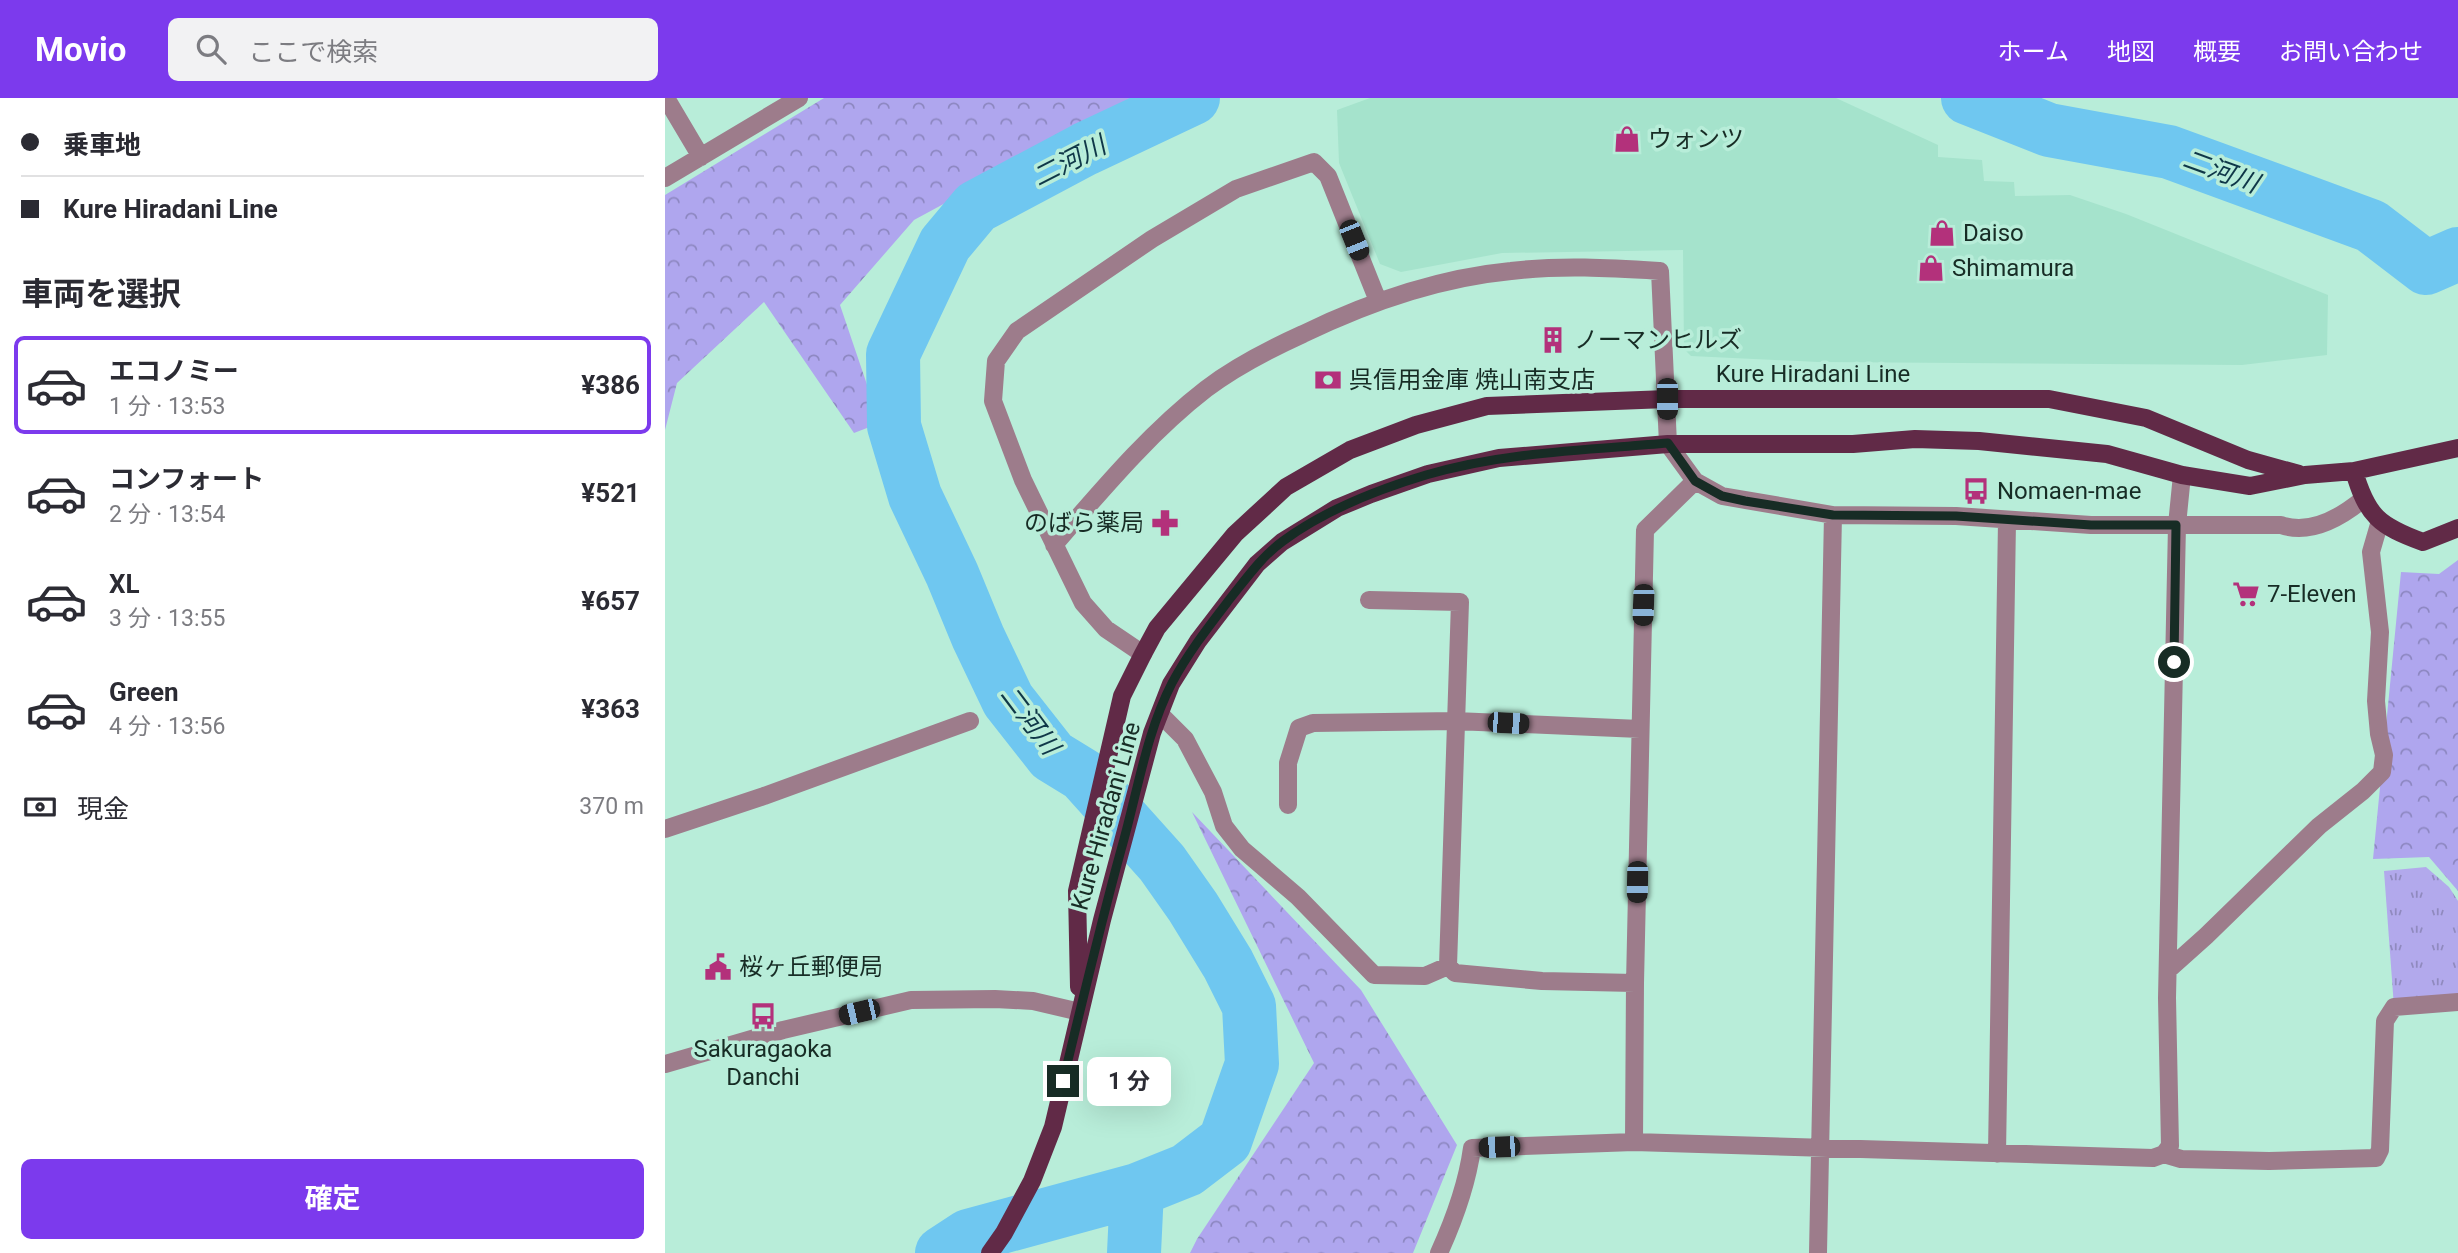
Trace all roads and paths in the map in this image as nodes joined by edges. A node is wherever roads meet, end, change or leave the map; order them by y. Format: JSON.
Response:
{"nodes":[{"id":1,"x":666,"y":98,"type":"edge"},
{"id":2,"x":799,"y":98,"type":"edge"},
{"id":3,"x":701,"y":157,"type":"junction"},
{"id":4,"x":665,"y":178,"type":"edge"},
{"id":5,"x":1378,"y":301,"type":"junction"},
{"id":6,"x":1667,"y":399,"type":"junction"},
{"id":7,"x":1668,"y":443,"type":"junction"},
{"id":8,"x":2458,"y":448,"type":"edge"},
{"id":9,"x":2354,"y":471,"type":"junction"},
{"id":10,"x":2182,"y":475,"type":"junction"},
{"id":11,"x":2305,"y":475,"type":"junction"},
{"id":12,"x":1695,"y":481,"type":"junction"},
{"id":13,"x":2362,"y":500,"type":"junction"},
{"id":14,"x":1833,"y":515,"type":"junction"},
{"id":15,"x":2007,"y":520,"type":"junction"},
{"id":16,"x":2380,"y":521,"type":"junction"},
{"id":17,"x":2176,"y":525,"type":"junction"},
{"id":18,"x":2458,"y":528,"type":"edge"},
{"id":19,"x":1054,"y":545,"type":"junction"},
{"id":20,"x":1369,"y":600,"type":"dead end"},
{"id":21,"x":1143,"y":654,"type":"junction"},
{"id":22,"x":1160,"y":714,"type":"junction"},
{"id":23,"x":970,"y":721,"type":"dead end"},
{"id":24,"x":1455,"y":721,"type":"junction"},
{"id":25,"x":1640,"y":729,"type":"junction"},
{"id":26,"x":1288,"y":805,"type":"dead end"},
{"id":27,"x":665,"y":829,"type":"edge"},
{"id":28,"x":1448,"y":966,"type":"junction"},
{"id":29,"x":2168,"y":970,"type":"junction"},
{"id":30,"x":1635,"y":983,"type":"junction"},
{"id":31,"x":2458,"y":1002,"type":"edge"},
{"id":32,"x":1080,"y":1012,"type":"junction"},
{"id":33,"x":665,"y":1064,"type":"edge"},
{"id":34,"x":1634,"y":1142,"type":"junction"},
{"id":35,"x":1819,"y":1148,"type":"junction"},
{"id":36,"x":1997,"y":1154,"type":"junction"},
{"id":37,"x":2164,"y":1154,"type":"junction"},
{"id":38,"x":990,"y":1253,"type":"edge"},
{"id":39,"x":1439,"y":1253,"type":"edge"},
{"id":40,"x":1818,"y":1253,"type":"edge"}],
"edges":[{"from":1,"to":3,"type":"street"},
{"from":2,"to":3,"type":"street"},
{"from":3,"to":4,"type":"street"},
{"from":5,"to":6,"type":"street"},
{"from":5,"to":19,"type":"street"},
{"from":5,"to":19,"type":"street"},
{"from":6,"to":7,"type":"street"},
{"from":6,"to":11,"type":"main road","name":"Kure Hiradani Line"},
{"from":6,"to":21,"type":"main road","name":"Kure Hiradani Line"},
{"from":7,"to":10,"type":"main road","name":"Kure Hiradani Line"},
{"from":7,"to":12,"type":"street"},
{"from":7,"to":22,"type":"main road","name":"Kure Hiradani Line"},
{"from":8,"to":9,"type":"main road","name":"Kure Hiradani Line"},
{"from":9,"to":11,"type":"main road","name":"Kure Hiradani Line"},
{"from":9,"to":13,"type":"main road"},
{"from":10,"to":11,"type":"main road","name":"Kure Hiradani Line"},
{"from":10,"to":17,"type":"street"},
{"from":12,"to":14,"type":"street"},
{"from":12,"to":25,"type":"street"},
{"from":13,"to":16,"type":"main road"},
{"from":13,"to":17,"type":"street"},
{"from":14,"to":15,"type":"street"},
{"from":14,"to":35,"type":"street"},
{"from":15,"to":17,"type":"street"},
{"from":15,"to":36,"type":"street"},
{"from":16,"to":18,"type":"main road"},
{"from":16,"to":29,"type":"street"},
{"from":17,"to":29,"type":"street"},
{"from":19,"to":21,"type":"street"},
{"from":20,"to":24,"type":"street"},
{"from":21,"to":32,"type":"main road","name":"Kure Hiradani Line"},
{"from":22,"to":28,"type":"street"},
{"from":22,"to":32,"type":"main road","name":"Kure Hiradani Line"},
{"from":23,"to":27,"type":"street"},
{"from":24,"to":25,"type":"street"},
{"from":24,"to":26,"type":"street"},
{"from":24,"to":28,"type":"street"},
{"from":25,"to":30,"type":"street"},
{"from":28,"to":30,"type":"street"},
{"from":29,"to":37,"type":"street"},
{"from":30,"to":34,"type":"street"},
{"from":31,"to":37,"type":"street"},
{"from":32,"to":33,"type":"street"},
{"from":32,"to":38,"type":"main road","name":"Kure Hiradani Line"},
{"from":34,"to":35,"type":"street"},
{"from":34,"to":39,"type":"street"},
{"from":35,"to":36,"type":"street"},
{"from":35,"to":40,"type":"street"},
{"from":36,"to":37,"type":"street"}]}
